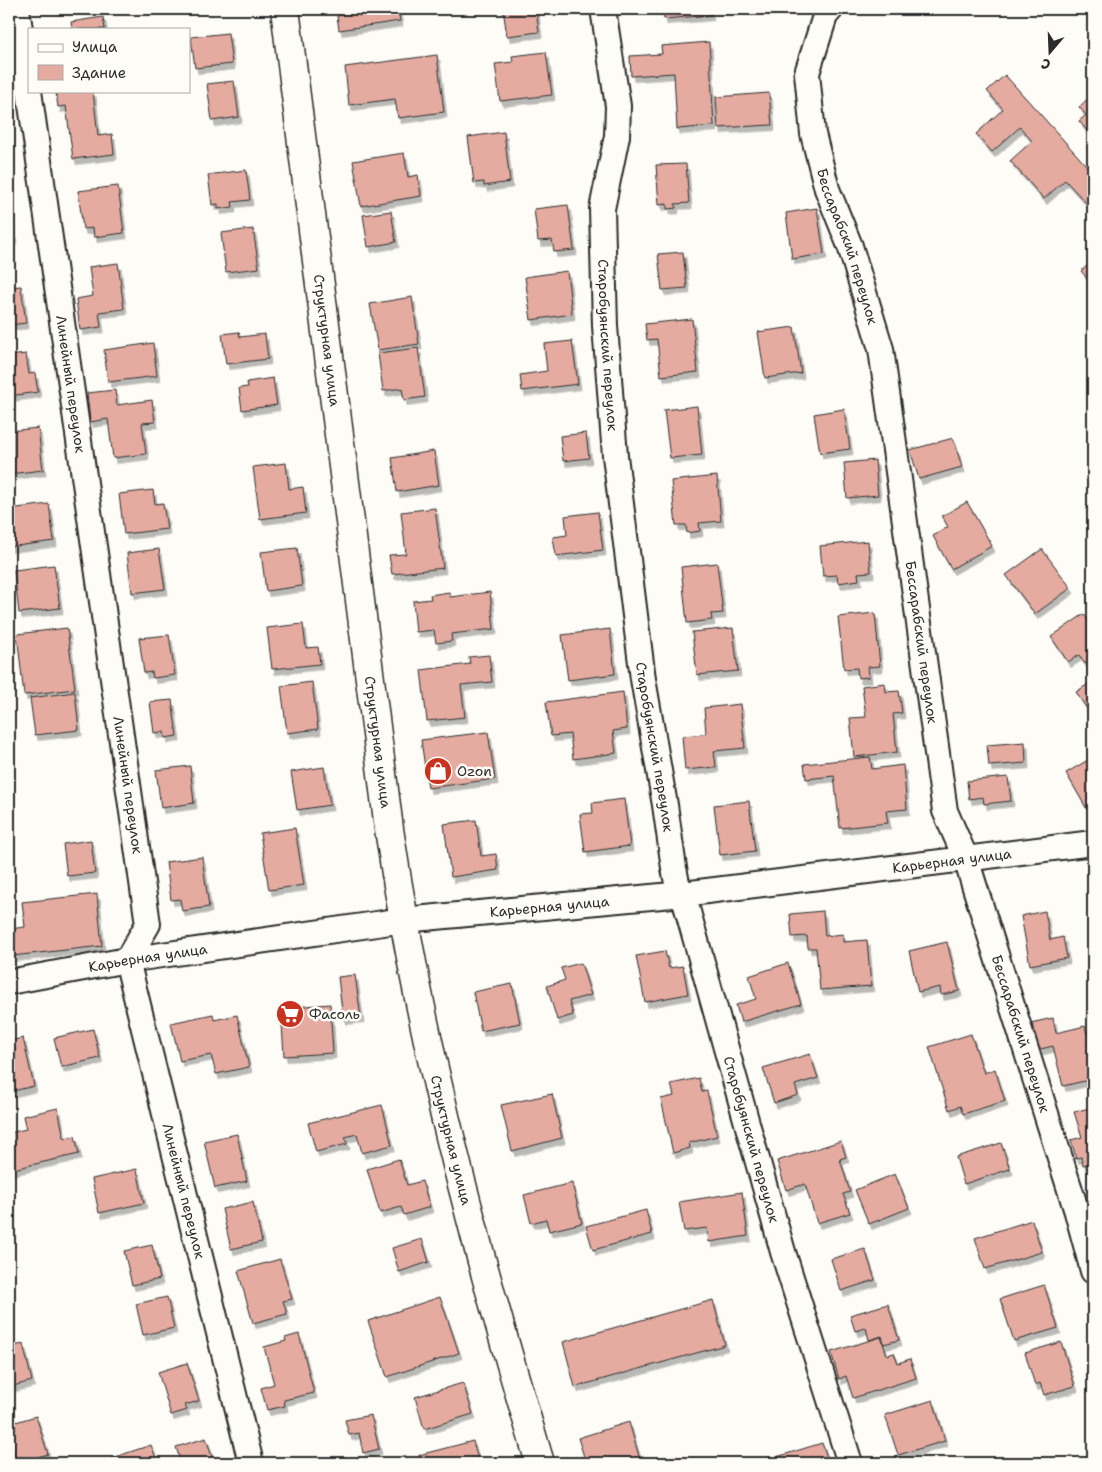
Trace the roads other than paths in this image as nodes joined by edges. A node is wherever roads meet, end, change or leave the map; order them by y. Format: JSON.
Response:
{"nodes":[{"id":1,"x":17,"y":9,"type":"edge"},
{"id":2,"x":285,"y":9,"type":"edge"},
{"id":3,"x":603,"y":9,"type":"edge"},
{"id":4,"x":831,"y":9,"type":"edge"},
{"id":5,"x":28,"y":84,"type":"edge"},
{"id":6,"x":29,"y":92,"type":"edge"},
{"id":7,"x":1093,"y":843,"type":"edge"},
{"id":8,"x":966,"y":859,"type":"junction"},
{"id":9,"x":683,"y":894,"type":"junction"},
{"id":10,"x":404,"y":920,"type":"junction"},
{"id":11,"x":127,"y":960,"type":"junction"},
{"id":12,"x":9,"y":982,"type":"edge"},
{"id":13,"x":1093,"y":1271,"type":"edge"},
{"id":14,"x":251,"y":1463,"type":"edge"},
{"id":15,"x":540,"y":1463,"type":"edge"},
{"id":16,"x":850,"y":1463,"type":"edge"}],
"edges":[{"from":1,"to":5,"type":"street","name":"Линейный переулок"},
{"from":2,"to":10,"type":"main road","name":"Структурная улица"},
{"from":3,"to":9,"type":"street","name":"Старобуянский переулок"},
{"from":4,"to":8,"type":"street","name":"Бессарабский переулок"},
{"from":6,"to":11,"type":"street","name":"Линейный переулок"},
{"from":7,"to":8,"type":"street","name":"Карьерная улица"},
{"from":8,"to":9,"type":"street","name":"Карьерная улица"},
{"from":8,"to":13,"type":"street","name":"Бессарабский переулок"},
{"from":9,"to":10,"type":"street","name":"Карьерная улица"},
{"from":9,"to":16,"type":"street","name":"Старобуянский переулок"},
{"from":10,"to":11,"type":"street","name":"Карьерная улица"},
{"from":10,"to":15,"type":"main road","name":"Структурная улица"},
{"from":11,"to":12,"type":"street","name":"Карьерная улица"},
{"from":11,"to":14,"type":"street","name":"Линейный переулок"}]}
